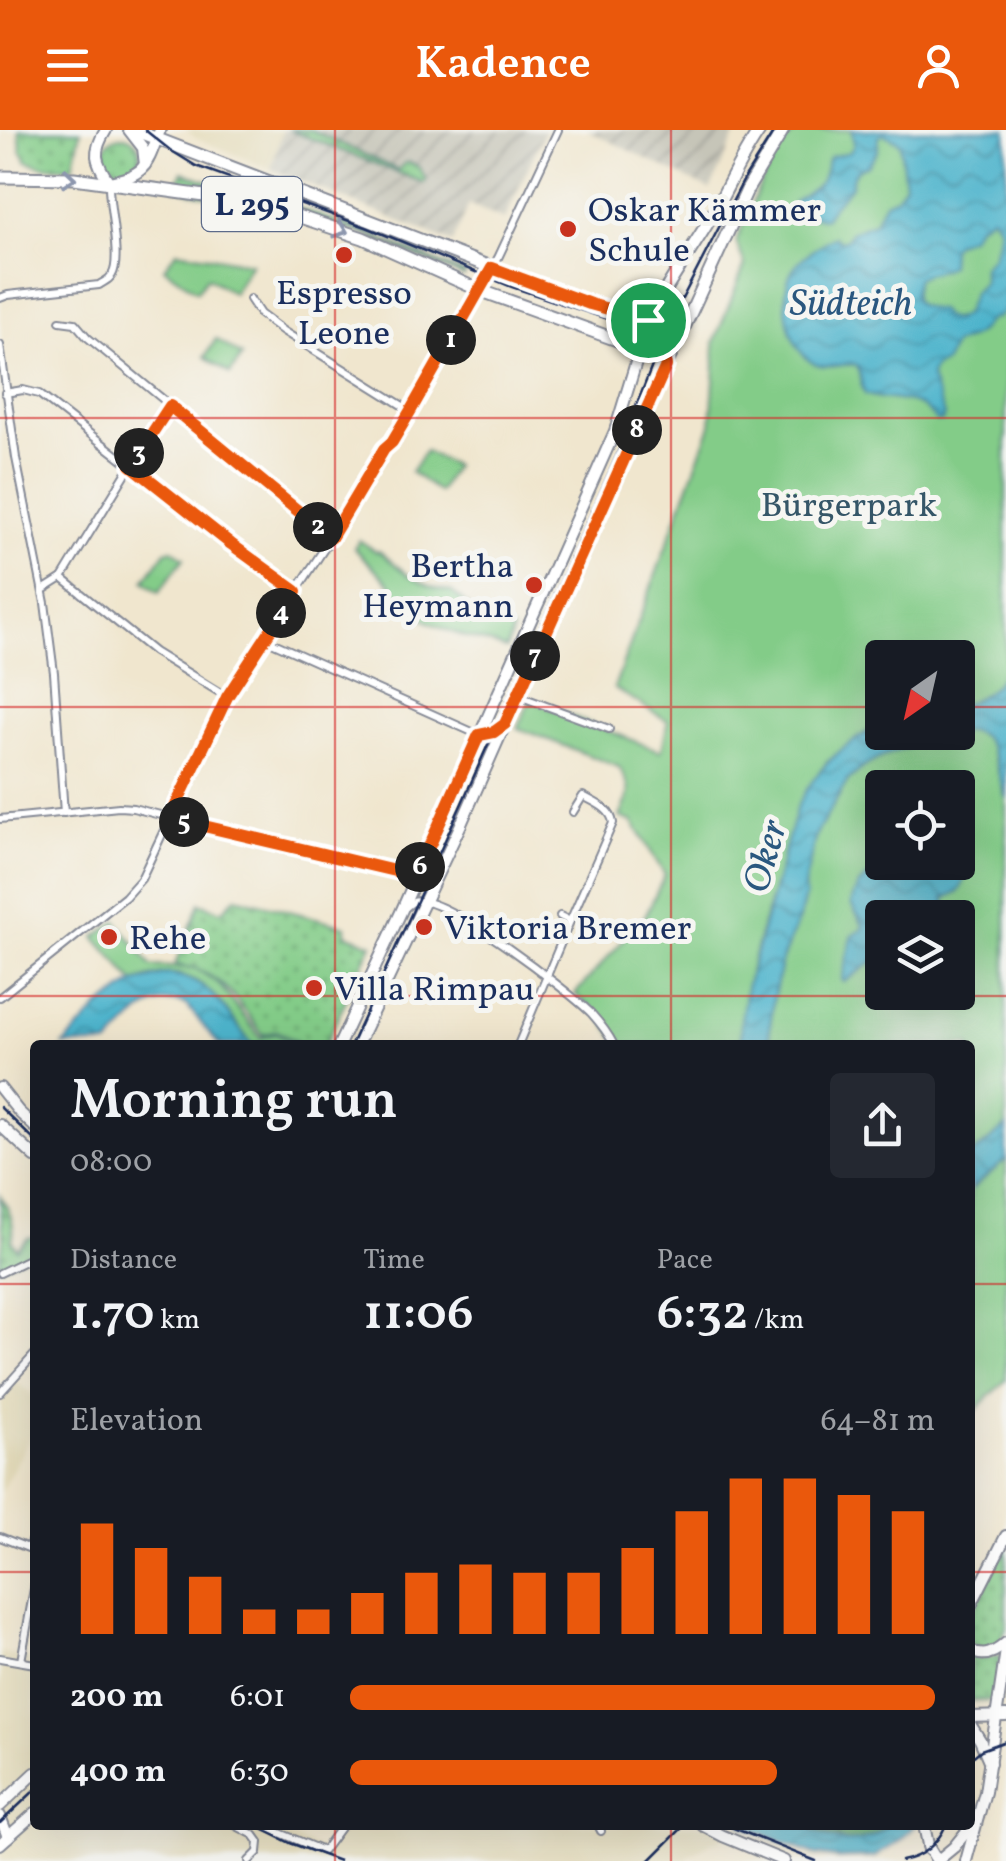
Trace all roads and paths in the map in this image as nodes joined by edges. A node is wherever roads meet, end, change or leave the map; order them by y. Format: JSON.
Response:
{"nodes":[{"id":1,"x":106,"y":130,"type":"edge"},
{"id":2,"x":132,"y":130,"type":"edge"},
{"id":3,"x":558,"y":130,"type":"edge"},
{"id":4,"x":760,"y":130,"type":"edge"},
{"id":5,"x":783,"y":130,"type":"edge"},
{"id":6,"x":158,"y":134,"type":"edge"},
{"id":7,"x":145,"y":166,"type":"junction"},
{"id":8,"x":0,"y":177,"type":"edge"},
{"id":9,"x":109,"y":182,"type":"junction"},
{"id":10,"x":492,"y":268,"type":"junction"},
{"id":11,"x":479,"y":290,"type":"junction"},
{"id":12,"x":0,"y":298,"type":"edge"},
{"id":13,"x":250,"y":298,"type":"dead end"},
{"id":14,"x":648,"y":320,"type":"junction"},
{"id":15,"x":60,"y":321,"type":"dead end"},
{"id":16,"x":679,"y":338,"type":"junction"},
{"id":17,"x":0,"y":345,"type":"edge"},
{"id":18,"x":639,"y":348,"type":"junction"},
{"id":19,"x":664,"y":350,"type":"junction"},
{"id":20,"x":666,"y":366,"type":"junction"},
{"id":21,"x":5,"y":393,"type":"junction"},
{"id":22,"x":170,"y":406,"type":"junction"},
{"id":23,"x":411,"y":410,"type":"junction"},
{"id":24,"x":131,"y":465,"type":"junction"},
{"id":25,"x":331,"y":538,"type":"junction"},
{"id":26,"x":62,"y":578,"type":"junction"},
{"id":27,"x":43,"y":590,"type":"junction"},
{"id":28,"x":296,"y":591,"type":"junction"},
{"id":29,"x":265,"y":639,"type":"junction"},
{"id":30,"x":518,"y":695,"type":"junction"},
{"id":31,"x":227,"y":697,"type":"junction"},
{"id":32,"x":505,"y":724,"type":"junction"},
{"id":33,"x":608,"y":730,"type":"dead end"},
{"id":34,"x":479,"y":735,"type":"junction"},
{"id":35,"x":573,"y":812,"type":"dead end"},
{"id":36,"x":64,"y":813,"type":"junction"},
{"id":37,"x":170,"y":818,"type":"junction"},
{"id":38,"x":0,"y":819,"type":"edge"},
{"id":39,"x":416,"y":876,"type":"junction"},
{"id":40,"x":426,"y":902,"type":"junction"},
{"id":41,"x":401,"y":912,"type":"junction"},
{"id":42,"x":560,"y":916,"type":"dead end"},
{"id":43,"x":570,"y":922,"type":"junction"},
{"id":44,"x":546,"y":978,"type":"junction"},
{"id":45,"x":0,"y":997,"type":"edge"},
{"id":46,"x":341,"y":1040,"type":"edge"},
{"id":47,"x":359,"y":1040,"type":"edge"},
{"id":48,"x":520,"y":1040,"type":"edge"},
{"id":49,"x":610,"y":1040,"type":"edge"},
{"id":50,"x":0,"y":1088,"type":"edge"},
{"id":51,"x":30,"y":1122,"type":"edge"},
{"id":52,"x":0,"y":1125,"type":"edge"},
{"id":53,"x":30,"y":1153,"type":"edge"},
{"id":54,"x":30,"y":1259,"type":"edge"},
{"id":55,"x":0,"y":1274,"type":"edge"},
{"id":56,"x":30,"y":1360,"type":"edge"},
{"id":57,"x":0,"y":1393,"type":"edge"},
{"id":58,"x":1006,"y":1536,"type":"edge"},
{"id":59,"x":0,"y":1537,"type":"edge"},
{"id":60,"x":30,"y":1543,"type":"edge"},
{"id":61,"x":975,"y":1597,"type":"edge"},
{"id":62,"x":30,"y":1607,"type":"edge"},
{"id":63,"x":1006,"y":1646,"type":"edge"},
{"id":64,"x":975,"y":1652,"type":"edge"},
{"id":65,"x":0,"y":1658,"type":"edge"},
{"id":66,"x":21,"y":1660,"type":"junction"},
{"id":67,"x":30,"y":1663,"type":"edge"},
{"id":68,"x":1005,"y":1667,"type":"edge"},
{"id":69,"x":1001,"y":1716,"type":"edge"},
{"id":70,"x":975,"y":1719,"type":"edge"},
{"id":71,"x":975,"y":1730,"type":"edge"},
{"id":72,"x":989,"y":1759,"type":"junction"},
{"id":73,"x":30,"y":1778,"type":"edge"},
{"id":74,"x":0,"y":1806,"type":"edge"},
{"id":75,"x":0,"y":1816,"type":"edge"},
{"id":76,"x":979,"y":1816,"type":"junction"},
{"id":77,"x":30,"y":1817,"type":"edge"},
{"id":78,"x":975,"y":1821,"type":"edge"},
{"id":79,"x":244,"y":1830,"type":"edge"},
{"id":80,"x":272,"y":1830,"type":"edge"},
{"id":81,"x":338,"y":1830,"type":"edge"},
{"id":82,"x":712,"y":1830,"type":"edge"},
{"id":83,"x":925,"y":1830,"type":"edge"},
{"id":84,"x":968,"y":1830,"type":"edge"},
{"id":85,"x":975,"y":1830,"type":"edge"},
{"id":86,"x":975,"y":1830,"type":"edge"},
{"id":87,"x":2,"y":1839,"type":"edge"},
{"id":88,"x":928,"y":1846,"type":"junction"},
{"id":89,"x":248,"y":1861,"type":"edge"},
{"id":90,"x":784,"y":1861,"type":"edge"},
{"id":91,"x":930,"y":1861,"type":"edge"},
{"id":92,"x":966,"y":1861,"type":"edge"}],
"edges":[{"from":1,"to":9,"type":"main road"},
{"from":2,"to":6,"type":"main road","number":"L 295"},
{"from":2,"to":7,"type":"main road"},
{"from":3,"to":10,"type":"street"},
{"from":4,"to":14,"type":"main road"},
{"from":5,"to":16,"type":"main road"},
{"from":6,"to":7,"type":"main road"},
{"from":6,"to":10,"type":"main road","number":"L 295"},
{"from":7,"to":9,"type":"main road"},
{"from":8,"to":9,"type":"main road","number":"L 295","one_way":true},
{"from":9,"to":11,"type":"main road","number":"L 295","one_way":true},
{"from":9,"to":12,"type":"street"},
{"from":10,"to":11,"type":"street"},
{"from":10,"to":14,"type":"main road","number":"L 295"},
{"from":11,"to":18,"type":"main road","number":"L 295"},
{"from":11,"to":23,"type":"street"},
{"from":13,"to":23,"type":"street"},
{"from":14,"to":16,"type":"main road","number":"L 295"},
{"from":14,"to":18,"type":"main road"},
{"from":14,"to":19,"type":"main road"},
{"from":15,"to":22,"type":"street"},
{"from":16,"to":19,"type":"main road"},
{"from":16,"to":20,"type":"main road"},
{"from":17,"to":21,"type":"street"},
{"from":18,"to":19,"type":"main road","number":"L 295"},
{"from":18,"to":34,"type":"main road"},
{"from":19,"to":20,"type":"main road"},
{"from":20,"to":30,"type":"main road"},
{"from":21,"to":24,"type":"street"},
{"from":21,"to":27,"type":"street"},
{"from":22,"to":24,"type":"street"},
{"from":22,"to":25,"type":"street"},
{"from":23,"to":25,"type":"street"},
{"from":24,"to":26,"type":"street"},
{"from":24,"to":28,"type":"street"},
{"from":25,"to":28,"type":"street"},
{"from":26,"to":27,"type":"street"},
{"from":26,"to":31,"type":"street"},
{"from":27,"to":36,"type":"street"},
{"from":28,"to":29,"type":"street"},
{"from":29,"to":31,"type":"street"},
{"from":29,"to":34,"type":"street"},
{"from":30,"to":32,"type":"main road"},
{"from":30,"to":33,"type":"street"},
{"from":31,"to":37,"type":"street"},
{"from":32,"to":34,"type":"street"},
{"from":32,"to":40,"type":"main road"},
{"from":34,"to":39,"type":"main road"},
{"from":35,"to":43,"type":"street"},
{"from":36,"to":37,"type":"street"},
{"from":36,"to":38,"type":"street"},
{"from":37,"to":39,"type":"street"},
{"from":37,"to":45,"type":"street"},
{"from":39,"to":41,"type":"main road"},
{"from":40,"to":41,"type":"street"},
{"from":40,"to":44,"type":"street"},
{"from":40,"to":47,"type":"main road"},
{"from":41,"to":46,"type":"main road"},
{"from":42,"to":43,"type":"street"},
{"from":43,"to":44,"type":"street"},
{"from":44,"to":48,"type":"street"},
{"from":44,"to":49,"type":"street"},
{"from":50,"to":51,"type":"main road"},
{"from":52,"to":53,"type":"main road"},
{"from":54,"to":55,"type":"street"},
{"from":56,"to":57,"type":"street"},
{"from":58,"to":61,"type":"main road"},
{"from":59,"to":60,"type":"street"},
{"from":62,"to":66,"type":"street"},
{"from":63,"to":64,"type":"main road"},
{"from":63,"to":68,"type":"main road"},
{"from":65,"to":66,"type":"street"},
{"from":66,"to":67,"type":"street"},
{"from":68,"to":69,"type":"main road"},
{"from":69,"to":70,"type":"main road"},
{"from":69,"to":72,"type":"main road"},
{"from":71,"to":72,"type":"main road"},
{"from":72,"to":76,"type":"main road"},
{"from":73,"to":74,"type":"main road"},
{"from":75,"to":87,"type":"main road"},
{"from":76,"to":78,"type":"main road"},
{"from":76,"to":86,"type":"main road"},
{"from":77,"to":87,"type":"main road"},
{"from":79,"to":89,"type":"street"},
{"from":80,"to":81,"type":"street"},
{"from":82,"to":90,"type":"main road"},
{"from":83,"to":88,"type":"main road"},
{"from":84,"to":88,"type":"main road"},
{"from":85,"to":92,"type":"main road"},
{"from":88,"to":91,"type":"main road"}]}
